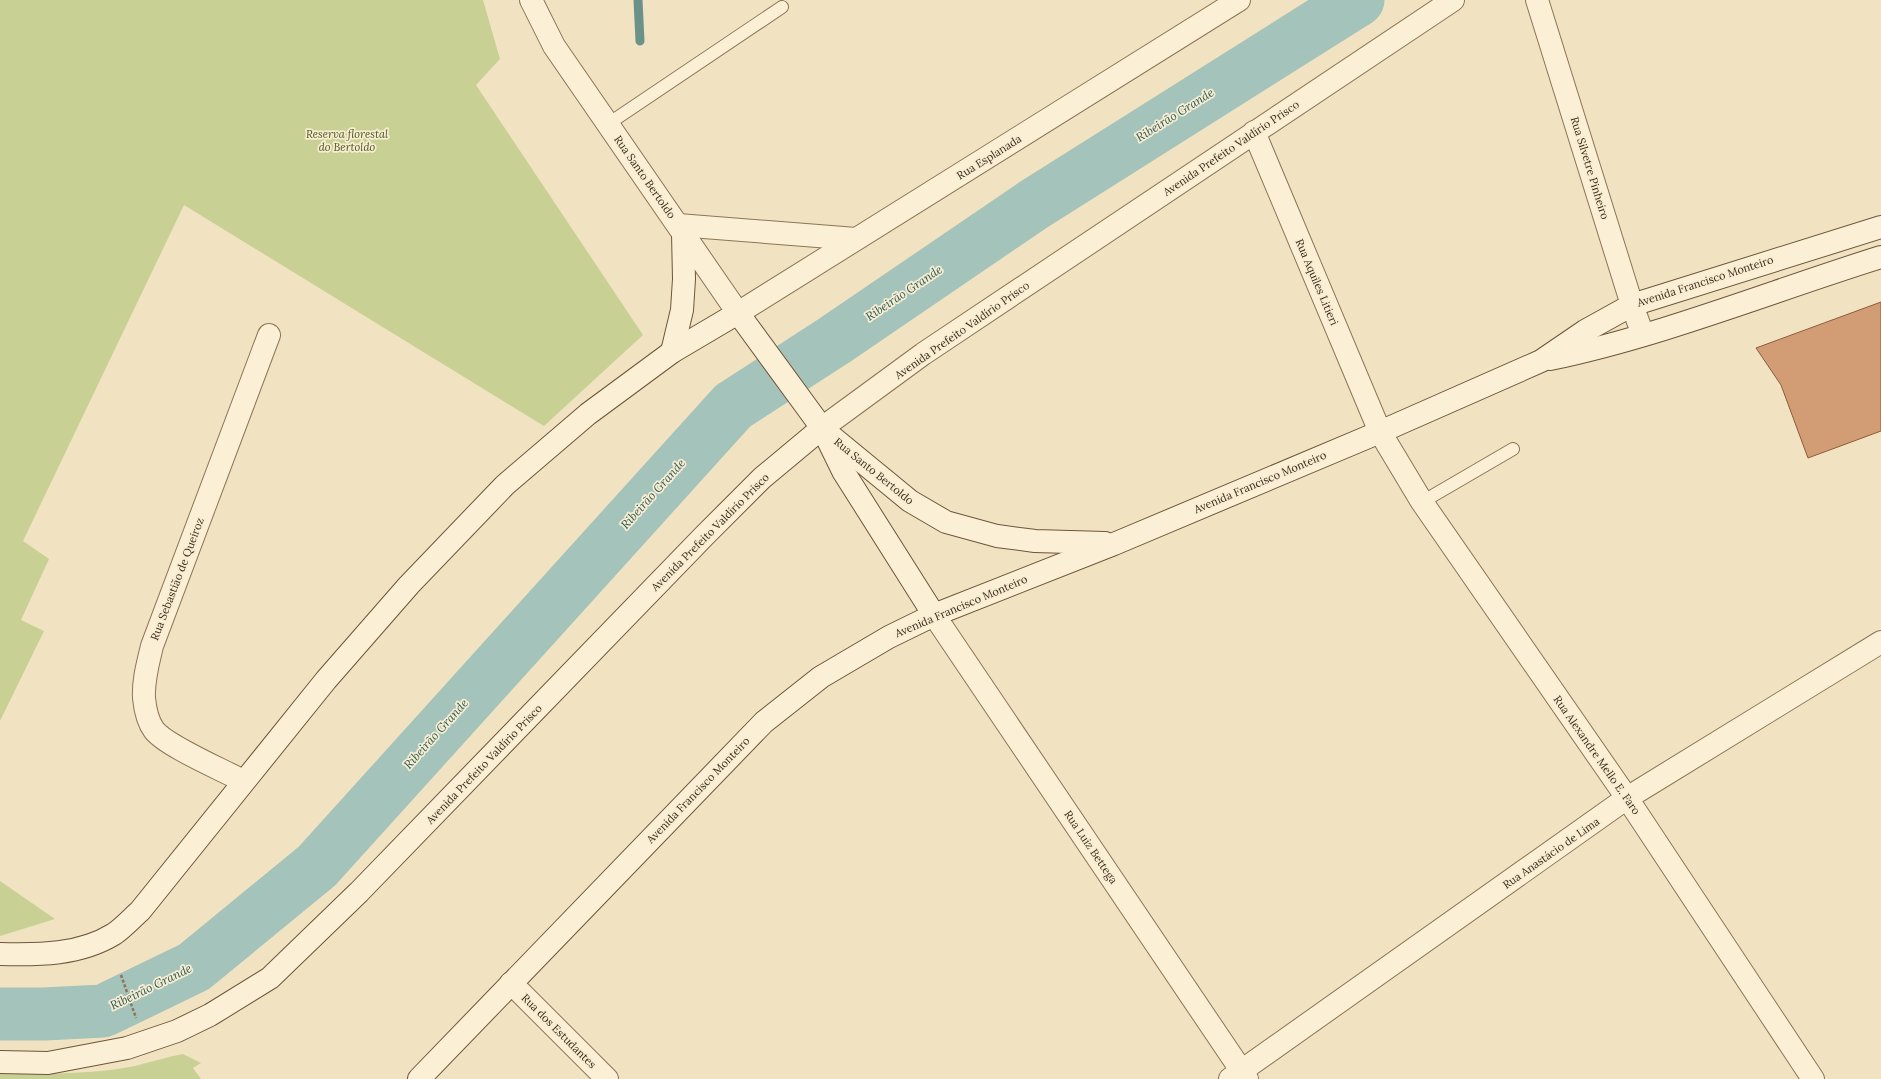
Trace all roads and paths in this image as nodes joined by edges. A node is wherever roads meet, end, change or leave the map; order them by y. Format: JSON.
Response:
{"nodes":[{"id":1,"x":531,"y":0,"type":"edge"},
{"id":2,"x":1239,"y":0,"type":"edge"},
{"id":3,"x":1453,"y":0,"type":"edge"},
{"id":4,"x":1537,"y":0,"type":"edge"},
{"id":5,"x":782,"y":7,"type":"dead end"},
{"id":6,"x":608,"y":124,"type":"junction"},
{"id":7,"x":1254,"y":132,"type":"junction"},
{"id":8,"x":1881,"y":227,"type":"edge"},
{"id":9,"x":681,"y":229,"type":"junction"},
{"id":10,"x":856,"y":239,"type":"junction"},
{"id":11,"x":1881,"y":257,"type":"edge"},
{"id":12,"x":1632,"y":305,"type":"junction"},
{"id":13,"x":738,"y":313,"type":"junction"},
{"id":14,"x":269,"y":335,"type":"dead end"},
{"id":15,"x":1643,"y":335,"type":"junction"},
{"id":16,"x":672,"y":352,"type":"junction"},
{"id":17,"x":1541,"y":361,"type":"junction"},
{"id":18,"x":822,"y":428,"type":"junction"},
{"id":19,"x":1380,"y":432,"type":"junction"},
{"id":20,"x":1513,"y":449,"type":"dead end"},
{"id":21,"x":1422,"y":502,"type":"junction"},
{"id":22,"x":1114,"y":544,"type":"junction"},
{"id":23,"x":934,"y":615,"type":"junction"},
{"id":24,"x":1881,"y":642,"type":"edge"},
{"id":25,"x":243,"y":781,"type":"junction"},
{"id":26,"x":1627,"y":798,"type":"junction"},
{"id":27,"x":0,"y":954,"type":"edge"},
{"id":28,"x":121,"y":975,"type":"dead end"},
{"id":29,"x":511,"y":983,"type":"junction"},
{"id":30,"x":138,"y":1024,"type":"dead end"},
{"id":31,"x":0,"y":1062,"type":"edge"},
{"id":32,"x":1240,"y":1076,"type":"edge"},
{"id":33,"x":419,"y":1079,"type":"edge"},
{"id":34,"x":607,"y":1079,"type":"edge"},
{"id":35,"x":1813,"y":1079,"type":"edge"}],
"edges":[{"from":1,"to":6,"type":"street","name":"Rua Santo Bertoldo"},
{"from":2,"to":10,"type":"street","name":"Rua Esplanada"},
{"from":3,"to":7,"type":"street","name":"Avenida Prefeito Valdírio Prisco"},
{"from":4,"to":12,"type":"street","name":"Rua Silvetre Pinheiro"},
{"from":5,"to":6,"type":"lane"},
{"from":6,"to":9,"type":"street","name":"Rua Santo Bertoldo"},
{"from":7,"to":18,"type":"street","name":"Avenida Prefeito Valdírio Prisco"},
{"from":7,"to":19,"type":"street","name":"Rua Aquiles Litieri"},
{"from":8,"to":12,"type":"street","name":"Avenida Francisco Monteiro"},
{"from":9,"to":10,"type":"street"},
{"from":9,"to":13,"type":"street","name":"Rua Santo Bertoldo"},
{"from":9,"to":16,"type":"street"},
{"from":10,"to":13,"type":"street","name":"Rua Esplanada"},
{"from":11,"to":15,"type":"street","name":"Avenida Francisco Monteiro"},
{"from":12,"to":15,"type":"street","name":"Rua Silvetre Pinheiro"},
{"from":12,"to":17,"type":"street","name":"Avenida Francisco Monteiro"},
{"from":13,"to":16,"type":"street"},
{"from":13,"to":18,"type":"street","name":"Rua Santo Bertoldo"},
{"from":14,"to":25,"type":"street","name":"Rua Sebastião de Queiroz"},
{"from":15,"to":17,"type":"street","name":"Avenida Francisco Monteiro"},
{"from":16,"to":25,"type":"street"},
{"from":17,"to":19,"type":"street","name":"Avenida Francisco Monteiro"},
{"from":18,"to":22,"type":"street","name":"Rua Santo Bertoldo"},
{"from":18,"to":23,"type":"street","name":"Rua Santo Bertoldo"},
{"from":18,"to":31,"type":"street","name":"Avenida Prefeito Valdírio Prisco"},
{"from":19,"to":21,"type":"street","name":"Rua Alexandre Mello E. Faro"},
{"from":19,"to":22,"type":"street","name":"Avenida Francisco Monteiro"},
{"from":20,"to":21,"type":"lane"},
{"from":21,"to":26,"type":"street","name":"Rua Alexandre Mello E. Faro"},
{"from":22,"to":23,"type":"street","name":"Avenida Francisco Monteiro"},
{"from":23,"to":29,"type":"street","name":"Avenida Francisco Monteiro"},
{"from":23,"to":32,"type":"street","name":"Rua Luiz Bettega"},
{"from":24,"to":26,"type":"street","name":"Rua Anastácio de Lima"},
{"from":25,"to":27,"type":"street"},
{"from":26,"to":32,"type":"street","name":"Rua Anastácio de Lima"},
{"from":26,"to":35,"type":"street","name":"Rua Alexandre Mello E. Faro"},
{"from":28,"to":30,"type":"path"},
{"from":29,"to":33,"type":"street","name":"Avenida Francisco Monteiro"},
{"from":29,"to":34,"type":"street","name":"Rua dos Estudantes"}]}
